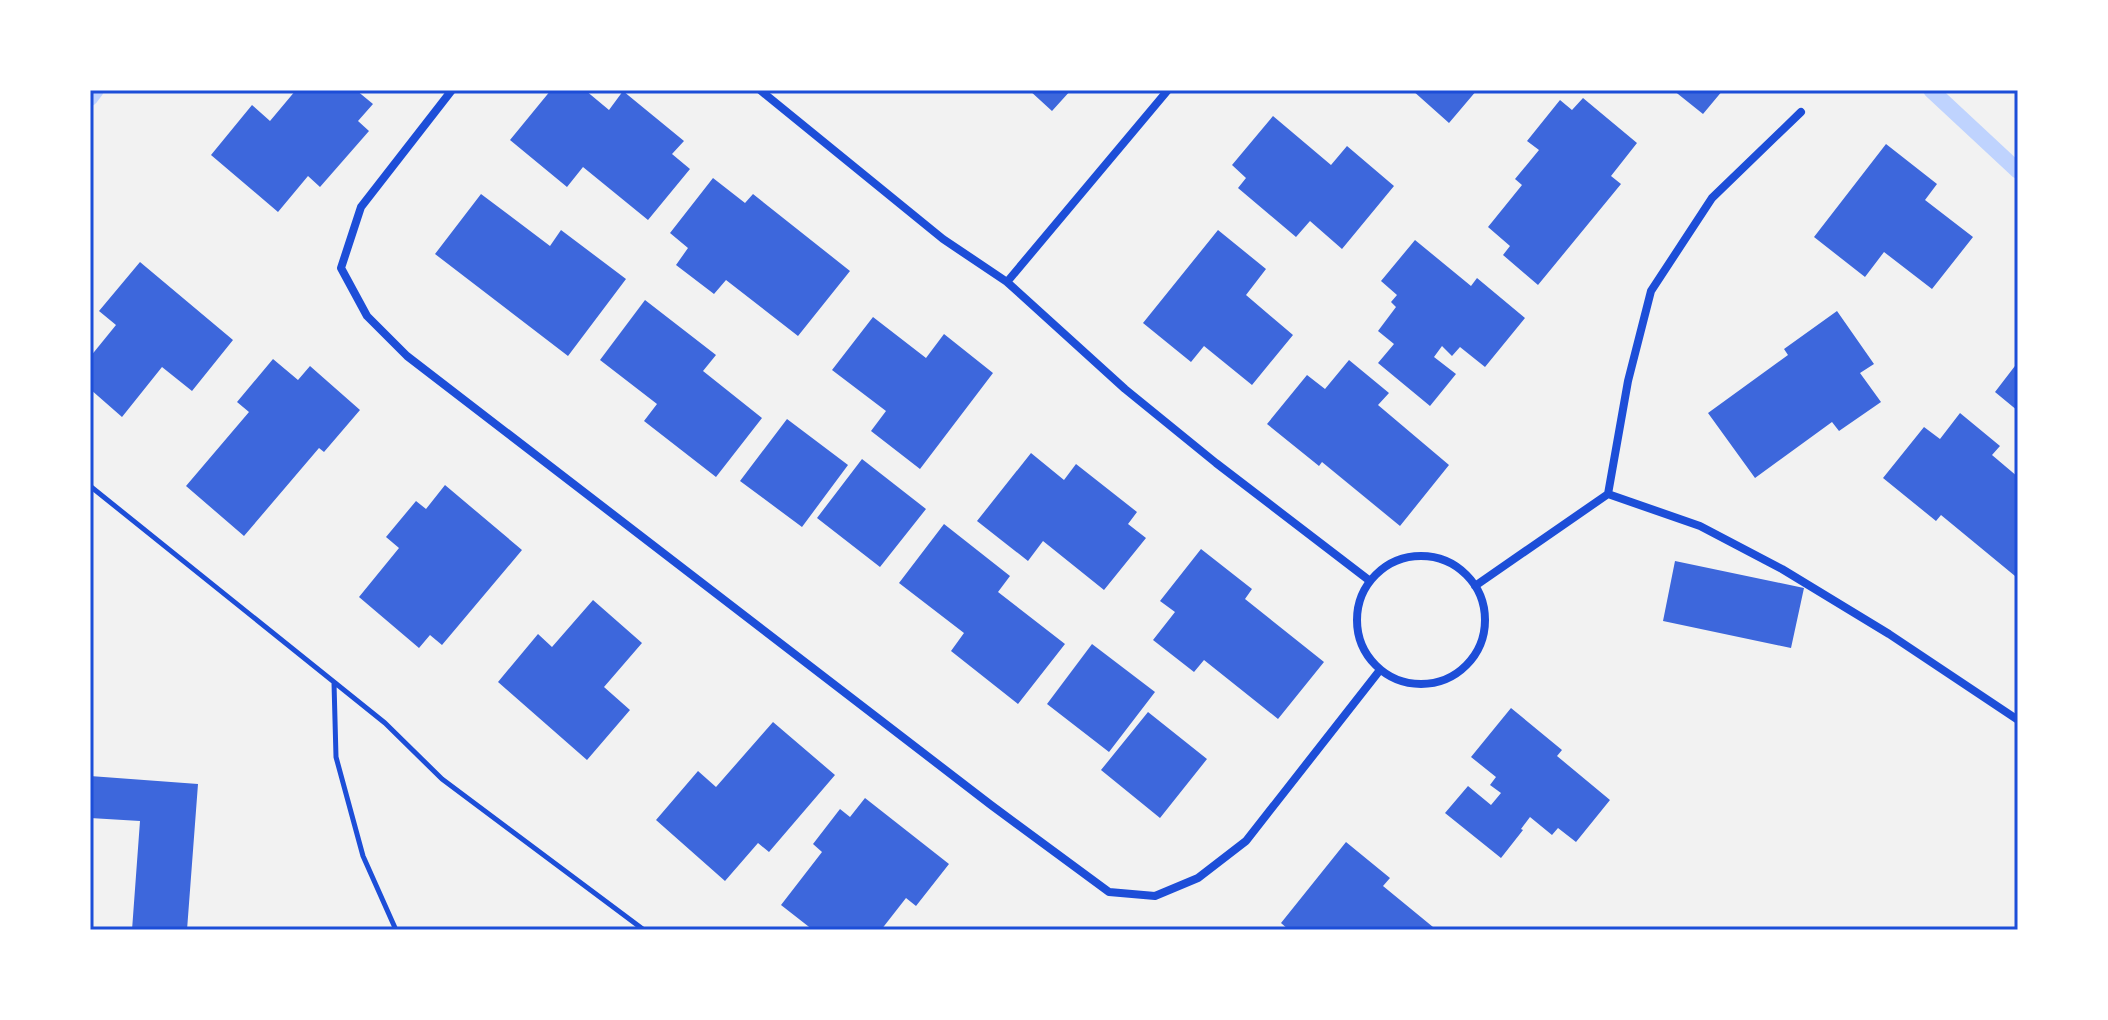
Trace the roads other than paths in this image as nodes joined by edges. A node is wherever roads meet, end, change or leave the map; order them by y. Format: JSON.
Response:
{"nodes":[{"id":1,"x":452,"y":90,"type":"edge"},
{"id":2,"x":760,"y":90,"type":"edge"},
{"id":3,"x":1168,"y":90,"type":"edge"},
{"id":4,"x":1801,"y":112,"type":"dead end"},
{"id":5,"x":1007,"y":282,"type":"junction"},
{"id":6,"x":1608,"y":494,"type":"junction"},
{"id":7,"x":1370,"y":581,"type":"junction"},
{"id":8,"x":1475,"y":586,"type":"junction"},
{"id":9,"x":1380,"y":670,"type":"junction"},
{"id":10,"x":2018,"y":720,"type":"edge"}],
"edges":[{"from":1,"to":9,"type":"street"},
{"from":2,"to":5,"type":"street"},
{"from":3,"to":5,"type":"street"},
{"from":4,"to":6,"type":"street"},
{"from":5,"to":7,"type":"street"},
{"from":6,"to":8,"type":"street"},
{"from":6,"to":10,"type":"street"},
{"from":7,"to":8,"type":"street"},
{"from":7,"to":9,"type":"street"},
{"from":8,"to":9,"type":"street"}]}
